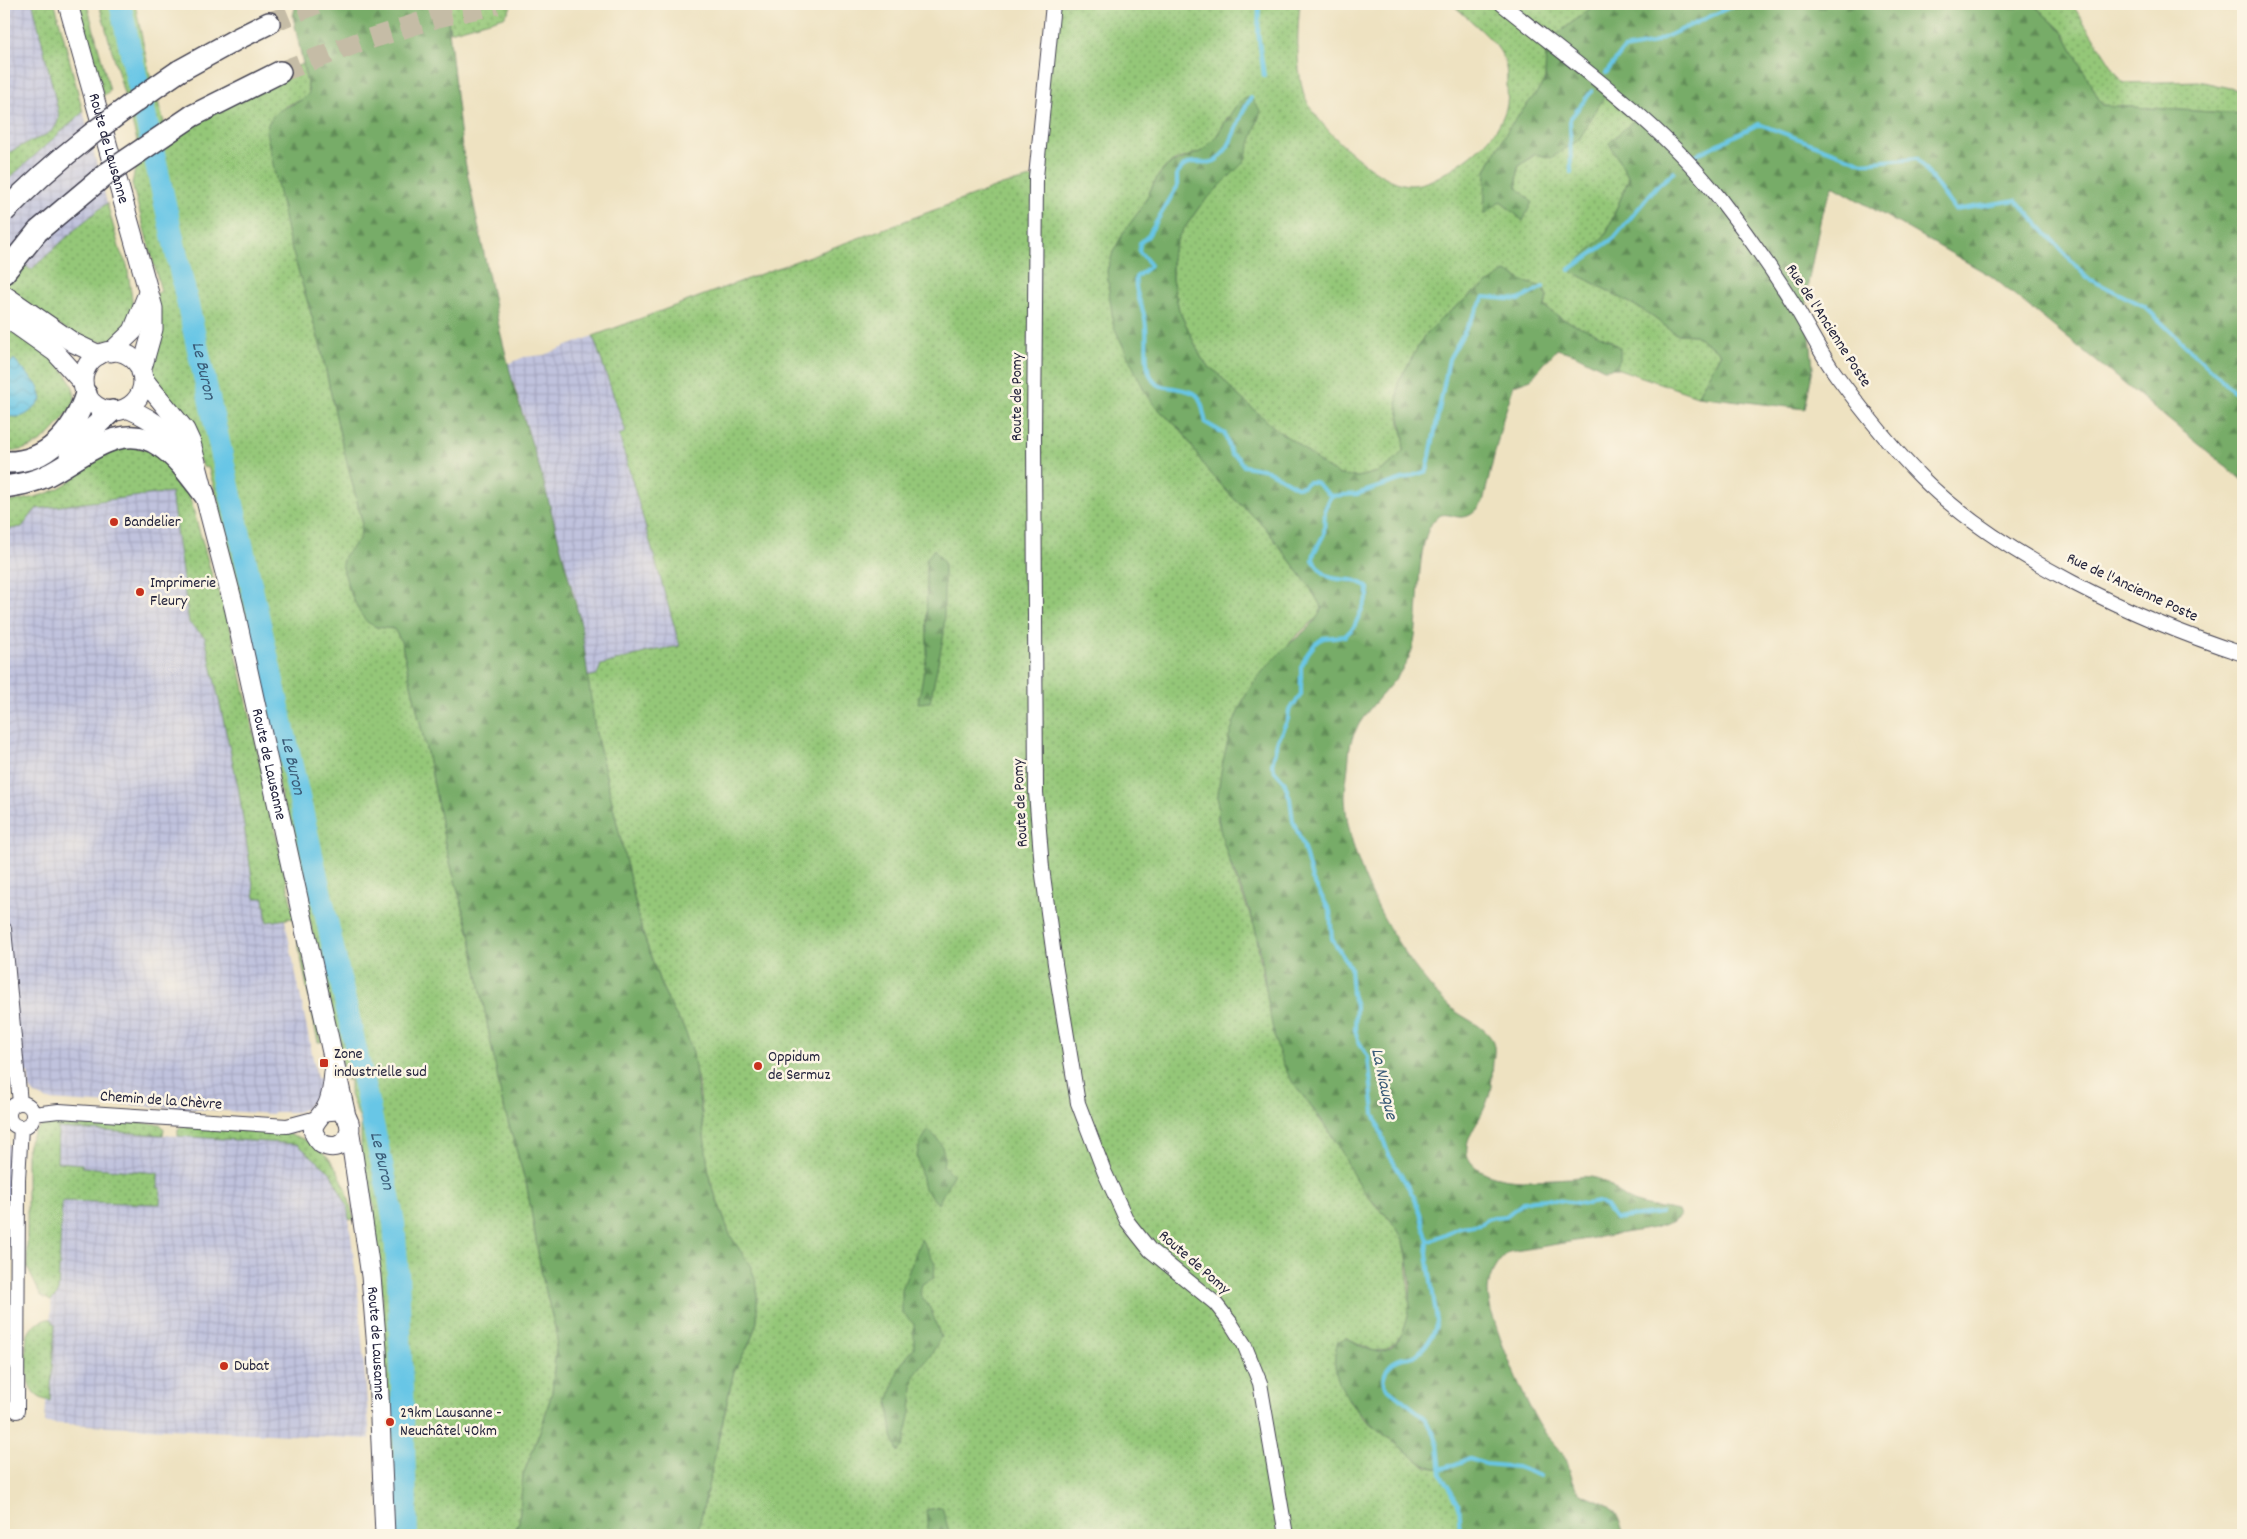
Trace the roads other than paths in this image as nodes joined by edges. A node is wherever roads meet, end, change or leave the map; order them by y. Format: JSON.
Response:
{"nodes":[{"id":1,"x":68,"y":4,"type":"edge"},
{"id":2,"x":1053,"y":4,"type":"edge"},
{"id":3,"x":1502,"y":4,"type":"edge"},
{"id":4,"x":269,"y":23,"type":"tunnel mouth"},
{"id":5,"x":280,"y":72,"type":"tunnel mouth"},
{"id":6,"x":4,"y":212,"type":"edge"},
{"id":7,"x":38,"y":231,"type":"junction"},
{"id":8,"x":4,"y":265,"type":"edge"},
{"id":9,"x":4,"y":273,"type":"edge"},
{"id":10,"x":148,"y":293,"type":"junction"},
{"id":11,"x":4,"y":295,"type":"edge"},
{"id":12,"x":4,"y":316,"type":"edge"},
{"id":13,"x":105,"y":353,"type":"junction"},
{"id":14,"x":142,"y":375,"type":"junction"},
{"id":15,"x":85,"y":388,"type":"junction"},
{"id":16,"x":119,"y":409,"type":"junction"},
{"id":17,"x":4,"y":462,"type":"edge"},
{"id":18,"x":197,"y":471,"type":"junction"},
{"id":19,"x":49,"y":475,"type":"junction"},
{"id":20,"x":4,"y":487,"type":"edge"},
{"id":21,"x":204,"y":494,"type":"junction"},
{"id":22,"x":2243,"y":654,"type":"edge"},
{"id":23,"x":4,"y":929,"type":"edge"},
{"id":24,"x":334,"y":1061,"type":"junction"},
{"id":25,"x":11,"y":1107,"type":"edge"},
{"id":26,"x":33,"y":1114,"type":"junction"},
{"id":27,"x":320,"y":1114,"type":"junction"},
{"id":28,"x":346,"y":1116,"type":"junction"},
{"id":29,"x":287,"y":1126,"type":"junction"},
{"id":30,"x":21,"y":1127,"type":"junction"},
{"id":31,"x":350,"y":1134,"type":"junction"},
{"id":32,"x":321,"y":1142,"type":"junction"},
{"id":33,"x":361,"y":1212,"type":"junction"},
{"id":34,"x":17,"y":1411,"type":"dead end"},
{"id":35,"x":385,"y":1535,"type":"edge"},
{"id":36,"x":1286,"y":1535,"type":"edge"}],
"edges":[{"from":1,"to":10,"type":"main road","name":"Route de Lausanne"},
{"from":2,"to":36,"type":"street","name":"Route de Pomy"},
{"from":3,"to":22,"type":"street","name":"Rue de l'Ancienne Poste"},
{"from":4,"to":6,"type":"highway","bridge":true},
{"from":5,"to":7,"type":"highway","bridge":true},
{"from":7,"to":8,"type":"highway"},
{"from":7,"to":9,"type":"highway"},
{"from":10,"to":13,"type":"main road"},
{"from":10,"to":14,"type":"main road","name":"Route de Lausanne"},
{"from":11,"to":13,"type":"main road"},
{"from":12,"to":15,"type":"main road"},
{"from":13,"to":14,"type":"main road"},
{"from":13,"to":15,"type":"main road"},
{"from":14,"to":16,"type":"main road"},
{"from":14,"to":18,"type":"main road","name":"Route de Lausanne"},
{"from":15,"to":16,"type":"main road"},
{"from":15,"to":17,"type":"highway"},
{"from":16,"to":18,"type":"main road","name":"Route de Lausanne"},
{"from":16,"to":19,"type":"highway"},
{"from":18,"to":21,"type":"main road","name":"Route de Lausanne"},
{"from":19,"to":20,"type":"highway"},
{"from":19,"to":21,"type":"highway"},
{"from":21,"to":24,"type":"main road","name":"Route de Lausanne"},
{"from":23,"to":25,"type":"street"},
{"from":24,"to":27,"type":"main road","name":"Route de Lausanne"},
{"from":24,"to":28,"type":"main road","name":"Route de Lausanne"},
{"from":25,"to":26,"type":"street"},
{"from":25,"to":30,"type":"street"},
{"from":26,"to":29,"type":"street","name":"Chemin de la Chèvre"},
{"from":26,"to":30,"type":"street"},
{"from":27,"to":28,"type":"main road"},
{"from":27,"to":29,"type":"street","name":"Chemin de la Chèvre"},
{"from":27,"to":32,"type":"main road"},
{"from":28,"to":31,"type":"main road"},
{"from":29,"to":32,"type":"street","name":"Chemin de la Chèvre"},
{"from":30,"to":34,"type":"street"},
{"from":31,"to":32,"type":"main road"},
{"from":31,"to":33,"type":"main road","name":"Route de Lausanne"},
{"from":32,"to":33,"type":"main road","name":"Route de Lausanne"},
{"from":33,"to":35,"type":"main road","name":"Route de Lausanne"}]}
